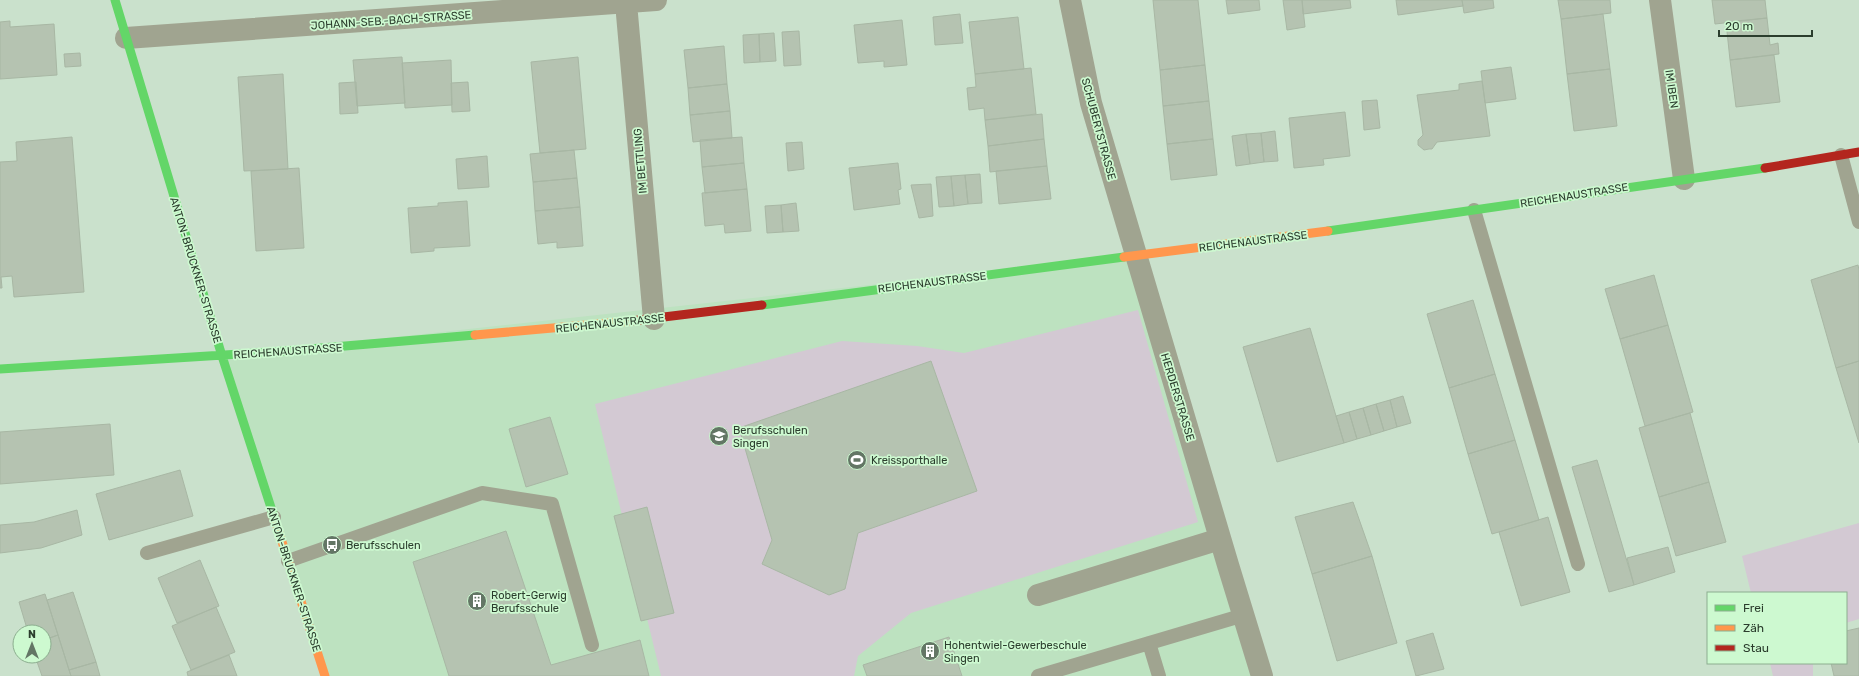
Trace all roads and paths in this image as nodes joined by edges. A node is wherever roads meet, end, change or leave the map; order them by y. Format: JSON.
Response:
{"nodes":[{"id":1,"x":115,"y":0,"type":"edge"},
{"id":2,"x":656,"y":0,"type":"edge"},
{"id":3,"x":1070,"y":0,"type":"edge"},
{"id":4,"x":1660,"y":0,"type":"edge"},
{"id":5,"x":593,"y":3,"type":"edge"},
{"id":6,"x":626,"y":3,"type":"junction"},
{"id":7,"x":126,"y":38,"type":"junction"},
{"id":8,"x":1859,"y":152,"type":"edge"},
{"id":9,"x":1840,"y":156,"type":"junction"},
{"id":10,"x":1684,"y":179,"type":"junction"},
{"id":11,"x":1474,"y":210,"type":"junction"},
{"id":12,"x":1859,"y":222,"type":"edge"},
{"id":13,"x":1135,"y":256,"type":"junction"},
{"id":14,"x":654,"y":319,"type":"junction"},
{"id":15,"x":222,"y":356,"type":"junction"},
{"id":16,"x":0,"y":369,"type":"edge"},
{"id":17,"x":274,"y":517,"type":"junction"},
{"id":18,"x":1220,"y":539,"type":"junction"},
{"id":19,"x":147,"y":553,"type":"dead end"},
{"id":20,"x":288,"y":561,"type":"junction"},
{"id":21,"x":1578,"y":564,"type":"dead end"},
{"id":22,"x":1038,"y":595,"type":"dead end"},
{"id":23,"x":1244,"y":615,"type":"junction"},
{"id":24,"x":1149,"y":643,"type":"junction"},
{"id":25,"x":592,"y":645,"type":"dead end"},
{"id":26,"x":1067,"y":672,"type":"edge"},
{"id":27,"x":325,"y":676,"type":"edge"},
{"id":28,"x":1038,"y":676,"type":"edge"},
{"id":29,"x":1159,"y":676,"type":"edge"},
{"id":30,"x":1262,"y":676,"type":"edge"}],
"edges":[{"from":1,"to":7,"type":"street","name":"ANTON-BRUCKNER-STRASSE"},
{"from":2,"to":6,"type":"street","name":"JOHANN-SEB.-BACH-STRASSE"},
{"from":3,"to":13,"type":"street","name":"SCHUBERTSTRASSE"},
{"from":4,"to":10,"type":"street","name":"IM IBEN"},
{"from":5,"to":6,"type":"street","name":"JOHANN-SEB.-BACH-STRASSE"},
{"from":5,"to":7,"type":"street","name":"JOHANN-SEB.-BACH-STRASSE"},
{"from":6,"to":14,"type":"street","name":"IM BETTLING"},
{"from":7,"to":15,"type":"street","name":"ANTON-BRUCKNER-STRASSE"},
{"from":8,"to":9,"type":"street","name":"REICHENAUSTRASSE"},
{"from":9,"to":10,"type":"street","name":"REICHENAUSTRASSE"},
{"from":9,"to":12,"type":"lane"},
{"from":10,"to":11,"type":"street","name":"REICHENAUSTRASSE"},
{"from":11,"to":13,"type":"street","name":"REICHENAUSTRASSE"},
{"from":11,"to":21,"type":"lane"},
{"from":13,"to":14,"type":"street","name":"REICHENAUSTRASSE"},
{"from":13,"to":18,"type":"street","name":"HERDERSTRASSE"},
{"from":14,"to":15,"type":"street","name":"REICHENAUSTRASSE"},
{"from":15,"to":16,"type":"street","name":"REICHENAUSTRASSE"},
{"from":15,"to":17,"type":"street","name":"ANTON-BRUCKNER-STRASSE"},
{"from":17,"to":19,"type":"lane"},
{"from":17,"to":20,"type":"street","name":"ANTON-BRUCKNER-STRASSE"},
{"from":18,"to":22,"type":"street"},
{"from":18,"to":23,"type":"street","name":"HERDERSTRASSE"},
{"from":20,"to":25,"type":"lane"},
{"from":20,"to":27,"type":"street","name":"ANTON-BRUCKNER-STRASSE"},
{"from":23,"to":24,"type":"lane"},
{"from":23,"to":30,"type":"street","name":"HERDERSTRASSE"},
{"from":24,"to":26,"type":"lane"},
{"from":24,"to":29,"type":"lane"},
{"from":26,"to":28,"type":"lane"}]}
